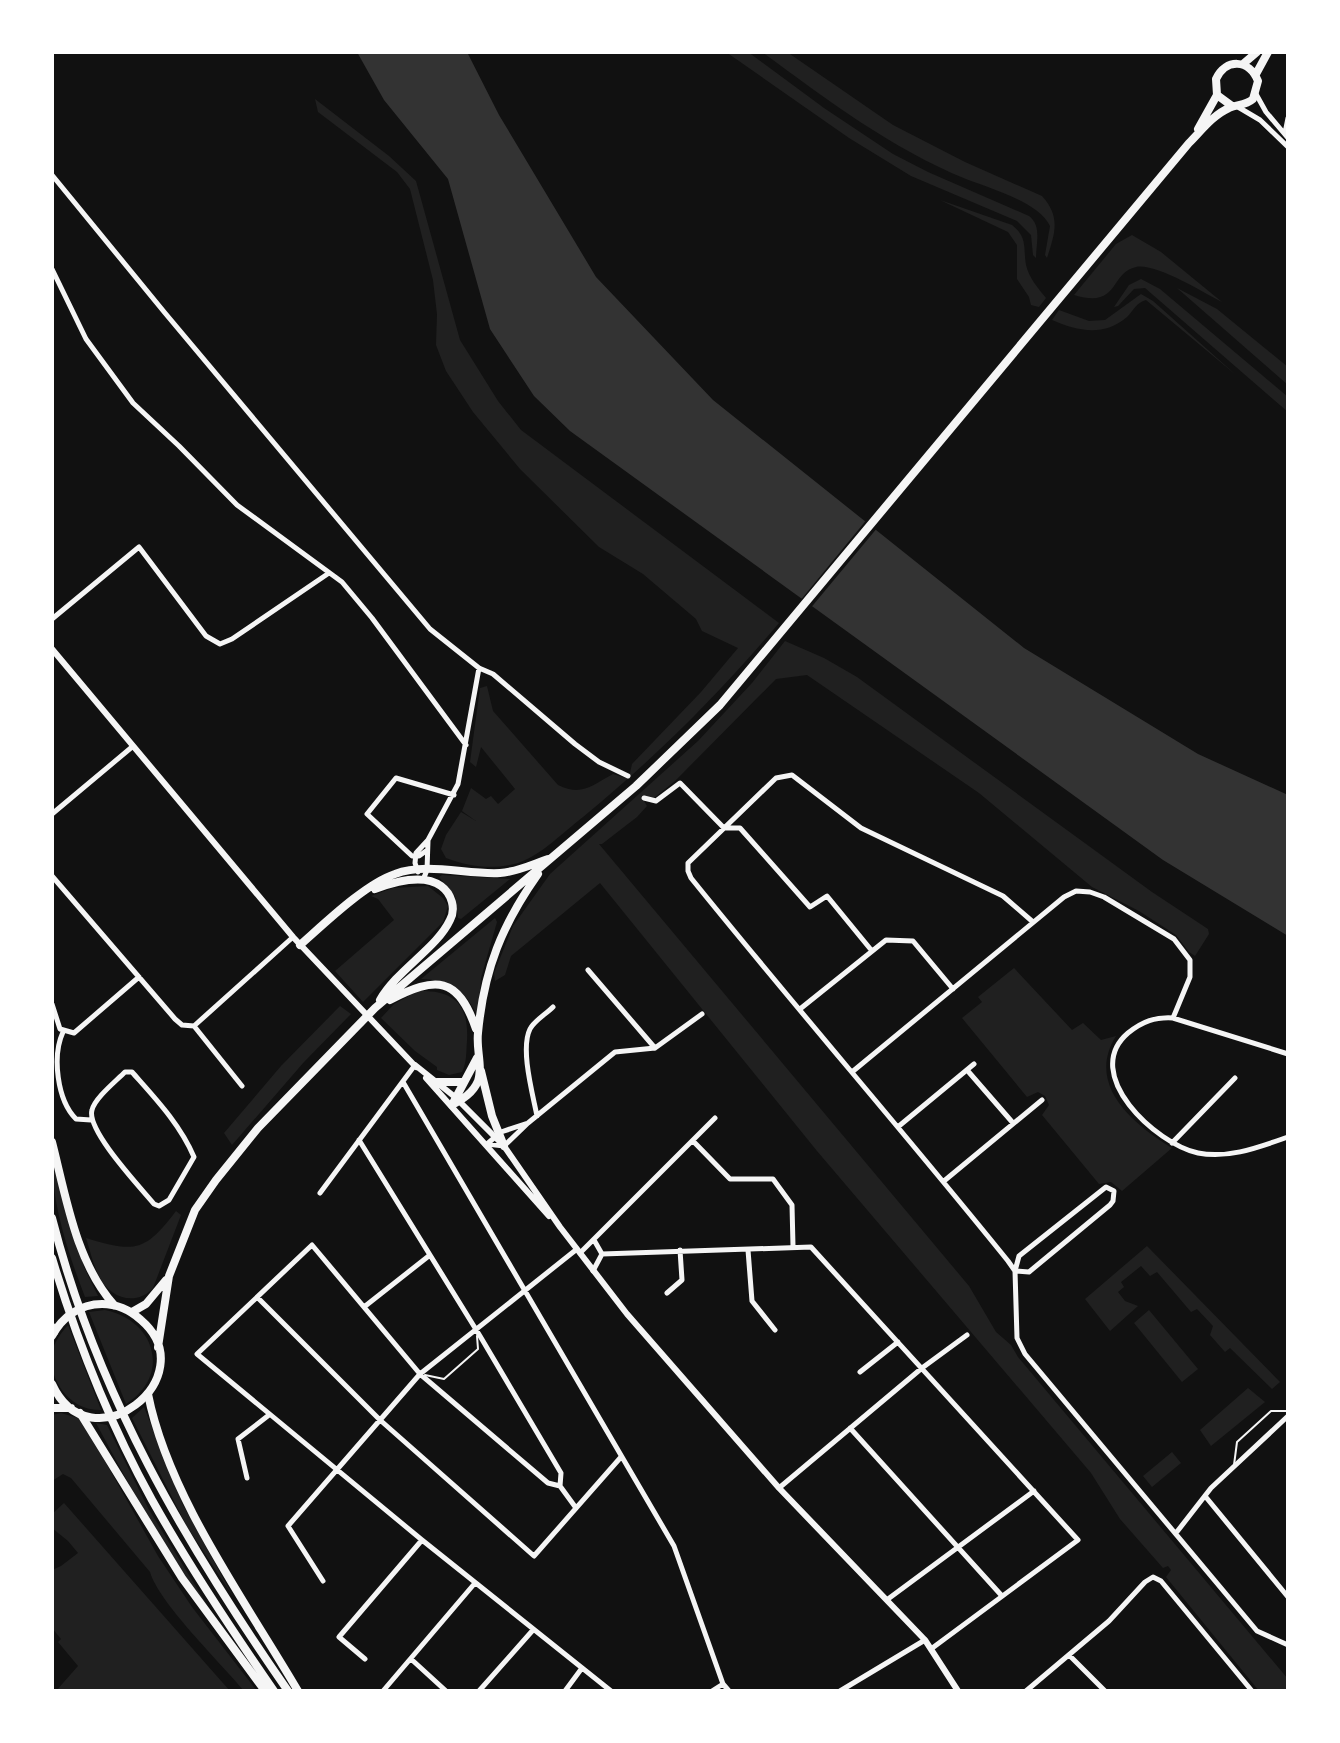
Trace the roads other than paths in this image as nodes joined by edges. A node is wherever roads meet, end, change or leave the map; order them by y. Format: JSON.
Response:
{"nodes":[{"id":1,"x":1257,"y":52,"type":"edge"},
{"id":2,"x":1268,"y":52,"type":"edge"},
{"id":3,"x":1243,"y":64,"type":"junction"},
{"id":4,"x":1256,"y":74,"type":"junction"},
{"id":5,"x":1256,"y":94,"type":"junction"},
{"id":6,"x":1217,"y":95,"type":"junction"},
{"id":7,"x":1235,"y":106,"type":"junction"},
{"id":8,"x":1288,"y":118,"type":"edge"},
{"id":9,"x":1286,"y":136,"type":"edge"},
{"id":10,"x":1189,"y":143,"type":"junction"},
{"id":11,"x":1288,"y":147,"type":"edge"},
{"id":12,"x":52,"y":175,"type":"edge"},
{"id":13,"x":52,"y":269,"type":"edge"},
{"id":14,"x":329,"y":573,"type":"junction"},
{"id":15,"x":52,"y":619,"type":"edge"},
{"id":16,"x":52,"y":649,"type":"edge"},
{"id":17,"x":479,"y":668,"type":"junction"},
{"id":18,"x":466,"y":745,"type":"junction"},
{"id":19,"x":132,"y":747,"type":"junction"},
{"id":20,"x":628,"y":776,"type":"dead end"},
{"id":21,"x":454,"y":795,"type":"junction"},
{"id":22,"x":644,"y":798,"type":"dead end"},
{"id":23,"x":52,"y":814,"type":"edge"},
{"id":24,"x":724,"y":828,"type":"junction"},
{"id":25,"x":428,"y":840,"type":"junction"},
{"id":26,"x":426,"y":851,"type":"junction"},
{"id":27,"x":415,"y":857,"type":"junction"},
{"id":28,"x":549,"y":860,"type":"junction"},
{"id":29,"x":422,"y":870,"type":"junction"},
{"id":30,"x":52,"y":876,"type":"edge"},
{"id":31,"x":423,"y":880,"type":"junction"},
{"id":32,"x":364,"y":893,"type":"junction"},
{"id":33,"x":1033,"y":922,"type":"junction"},
{"id":34,"x":293,"y":937,"type":"junction"},
{"id":35,"x":300,"y":945,"type":"junction"},
{"id":36,"x":872,"y":951,"type":"junction"},
{"id":37,"x":588,"y":970,"type":"dead end"},
{"id":38,"x":139,"y":977,"type":"junction"},
{"id":39,"x":953,"y":989,"type":"junction"},
{"id":40,"x":52,"y":1004,"type":"edge"},
{"id":41,"x":553,"y":1007,"type":"dead end"},
{"id":42,"x":375,"y":1008,"type":"junction"},
{"id":43,"x":800,"y":1009,"type":"junction"},
{"id":44,"x":702,"y":1014,"type":"dead end"},
{"id":45,"x":1173,"y":1018,"type":"junction"},
{"id":46,"x":194,"y":1026,"type":"junction"},
{"id":47,"x":63,"y":1032,"type":"junction"},
{"id":48,"x":478,"y":1034,"type":"junction"},
{"id":49,"x":655,"y":1048,"type":"junction"},
{"id":50,"x":1288,"y":1054,"type":"edge"},
{"id":51,"x":477,"y":1057,"type":"junction"},
{"id":52,"x":974,"y":1064,"type":"dead end"},
{"id":53,"x":415,"y":1065,"type":"junction"},
{"id":54,"x":481,"y":1070,"type":"junction"},
{"id":55,"x":967,"y":1070,"type":"junction"},
{"id":56,"x":852,"y":1072,"type":"junction"},
{"id":57,"x":1235,"y":1078,"type":"dead end"},
{"id":58,"x":403,"y":1082,"type":"junction"},
{"id":59,"x":437,"y":1082,"type":"junction"},
{"id":60,"x":464,"y":1082,"type":"junction"},
{"id":61,"x":242,"y":1086,"type":"dead end"},
{"id":62,"x":1042,"y":1100,"type":"dead end"},
{"id":63,"x":456,"y":1101,"type":"junction"},
{"id":64,"x":537,"y":1116,"type":"junction"},
{"id":65,"x":715,"y":1118,"type":"dead end"},
{"id":66,"x":91,"y":1120,"type":"junction"},
{"id":67,"x":528,"y":1123,"type":"junction"},
{"id":68,"x":1013,"y":1123,"type":"junction"},
{"id":69,"x":899,"y":1126,"type":"junction"},
{"id":70,"x":496,"y":1135,"type":"junction"},
{"id":71,"x":1288,"y":1137,"type":"edge"},
{"id":72,"x":359,"y":1140,"type":"junction"},
{"id":73,"x":693,"y":1141,"type":"junction"},
{"id":74,"x":52,"y":1142,"type":"edge"},
{"id":75,"x":1172,"y":1143,"type":"junction"},
{"id":76,"x":487,"y":1144,"type":"junction"},
{"id":77,"x":504,"y":1146,"type":"junction"},
{"id":78,"x":944,"y":1181,"type":"junction"},
{"id":79,"x":320,"y":1193,"type":"dead end"},
{"id":80,"x":52,"y":1218,"type":"edge"},
{"id":81,"x":560,"y":1227,"type":"junction"},
{"id":82,"x":594,"y":1240,"type":"junction"},
{"id":83,"x":793,"y":1246,"type":"junction"},
{"id":84,"x":680,"y":1250,"type":"junction"},
{"id":85,"x":748,"y":1250,"type":"junction"},
{"id":86,"x":579,"y":1251,"type":"junction"},
{"id":87,"x":602,"y":1254,"type":"junction"},
{"id":88,"x":430,"y":1255,"type":"junction"},
{"id":89,"x":52,"y":1258,"type":"edge"},
{"id":90,"x":593,"y":1271,"type":"junction"},
{"id":91,"x":1015,"y":1271,"type":"junction"},
{"id":92,"x":169,"y":1276,"type":"junction"},
{"id":93,"x":523,"y":1291,"type":"junction"},
{"id":94,"x":667,"y":1293,"type":"dead end"},
{"id":95,"x":257,"y":1297,"type":"junction"},
{"id":96,"x":114,"y":1305,"type":"junction"},
{"id":97,"x":364,"y":1307,"type":"junction"},
{"id":98,"x":132,"y":1312,"type":"junction"},
{"id":99,"x":55,"y":1329,"type":"edge"},
{"id":100,"x":476,"y":1329,"type":"junction"},
{"id":101,"x":775,"y":1330,"type":"dead end"},
{"id":102,"x":967,"y":1335,"type":"dead end"},
{"id":103,"x":898,"y":1342,"type":"junction"},
{"id":104,"x":158,"y":1347,"type":"junction"},
{"id":105,"x":922,"y":1368,"type":"junction"},
{"id":106,"x":860,"y":1372,"type":"dead end"},
{"id":107,"x":420,"y":1374,"type":"junction"},
{"id":108,"x":52,"y":1384,"type":"edge"},
{"id":109,"x":148,"y":1394,"type":"junction"},
{"id":110,"x":52,"y":1408,"type":"edge"},
{"id":111,"x":71,"y":1408,"type":"junction"},
{"id":112,"x":80,"y":1413,"type":"junction"},
{"id":113,"x":1288,"y":1414,"type":"edge"},
{"id":114,"x":269,"y":1415,"type":"junction"},
{"id":115,"x":380,"y":1420,"type":"junction"},
{"id":116,"x":850,"y":1428,"type":"junction"},
{"id":117,"x":621,"y":1457,"type":"junction"},
{"id":118,"x":1234,"y":1466,"type":"junction"},
{"id":119,"x":335,"y":1469,"type":"junction"},
{"id":120,"x":247,"y":1478,"type":"dead end"},
{"id":121,"x":560,"y":1486,"type":"junction"},
{"id":122,"x":779,"y":1488,"type":"junction"},
{"id":123,"x":1034,"y":1491,"type":"junction"},
{"id":124,"x":1205,"y":1496,"type":"junction"},
{"id":125,"x":576,"y":1508,"type":"junction"},
{"id":126,"x":1176,"y":1533,"type":"junction"},
{"id":127,"x":422,"y":1540,"type":"junction"},
{"id":128,"x":957,"y":1546,"type":"junction"},
{"id":129,"x":323,"y":1581,"type":"dead end"},
{"id":130,"x":475,"y":1583,"type":"junction"},
{"id":131,"x":1002,"y":1596,"type":"junction"},
{"id":132,"x":1288,"y":1597,"type":"edge"},
{"id":133,"x":888,"y":1599,"type":"junction"},
{"id":134,"x":533,"y":1630,"type":"junction"},
{"id":135,"x":925,"y":1640,"type":"junction"},
{"id":136,"x":1288,"y":1645,"type":"edge"},
{"id":137,"x":931,"y":1649,"type":"junction"},
{"id":138,"x":1069,"y":1655,"type":"junction"},
{"id":139,"x":365,"y":1659,"type":"dead end"},
{"id":140,"x":411,"y":1659,"type":"junction"},
{"id":141,"x":582,"y":1668,"type":"junction"},
{"id":142,"x":723,"y":1684,"type":"junction"},
{"id":143,"x":265,"y":1691,"type":"edge"},
{"id":144,"x":274,"y":1691,"type":"edge"},
{"id":145,"x":288,"y":1691,"type":"edge"},
{"id":146,"x":298,"y":1691,"type":"edge"},
{"id":147,"x":383,"y":1691,"type":"edge"},
{"id":148,"x":446,"y":1691,"type":"edge"},
{"id":149,"x":479,"y":1691,"type":"edge"},
{"id":150,"x":565,"y":1691,"type":"edge"},
{"id":151,"x":611,"y":1691,"type":"edge"},
{"id":152,"x":712,"y":1691,"type":"edge"},
{"id":153,"x":729,"y":1691,"type":"edge"},
{"id":154,"x":840,"y":1691,"type":"edge"},
{"id":155,"x":958,"y":1691,"type":"edge"},
{"id":156,"x":1026,"y":1691,"type":"edge"},
{"id":157,"x":1105,"y":1691,"type":"edge"},
{"id":158,"x":1252,"y":1691,"type":"edge"}],
"edges":[{"from":1,"to":3,"type":"main road"},
{"from":2,"to":4,"type":"main road"},
{"from":3,"to":4,"type":"main road"},
{"from":3,"to":6,"type":"main road"},
{"from":4,"to":5,"type":"main road"},
{"from":5,"to":7,"type":"main road"},
{"from":5,"to":9,"type":"street"},
{"from":6,"to":7,"type":"main road"},
{"from":6,"to":10,"type":"main road"},
{"from":7,"to":10,"type":"main road"},
{"from":7,"to":11,"type":"street"},
{"from":8,"to":9,"type":"street"},
{"from":10,"to":28,"type":"main road"},
{"from":12,"to":17,"type":"street"},
{"from":13,"to":14,"type":"street"},
{"from":14,"to":15,"type":"street"},
{"from":14,"to":18,"type":"street"},
{"from":16,"to":19,"type":"street"},
{"from":17,"to":18,"type":"street"},
{"from":17,"to":20,"type":"street"},
{"from":18,"to":21,"type":"street"},
{"from":19,"to":23,"type":"street"},
{"from":19,"to":34,"type":"street"},
{"from":21,"to":25,"type":"street"},
{"from":21,"to":27,"type":"street"},
{"from":22,"to":24,"type":"street"},
{"from":24,"to":33,"type":"street"},
{"from":24,"to":36,"type":"street"},
{"from":24,"to":43,"type":"street"},
{"from":25,"to":26,"type":"street"},
{"from":25,"to":27,"type":"street"},
{"from":26,"to":27,"type":"street"},
{"from":26,"to":29,"type":"street"},
{"from":27,"to":29,"type":"street"},
{"from":28,"to":29,"type":"main road"},
{"from":28,"to":42,"type":"main road"},
{"from":28,"to":48,"type":"main road"},
{"from":29,"to":31,"type":"street"},
{"from":29,"to":32,"type":"main road"},
{"from":30,"to":38,"type":"street"},
{"from":31,"to":32,"type":"main road"},
{"from":31,"to":42,"type":"main road"},
{"from":32,"to":35,"type":"main road"},
{"from":33,"to":39,"type":"street"},
{"from":33,"to":45,"type":"street"},
{"from":34,"to":35,"type":"street"},
{"from":34,"to":46,"type":"street"},
{"from":35,"to":53,"type":"street"},
{"from":36,"to":39,"type":"street"},
{"from":36,"to":43,"type":"street"},
{"from":37,"to":49,"type":"street"},
{"from":38,"to":46,"type":"street"},
{"from":38,"to":47,"type":"street"},
{"from":39,"to":56,"type":"street"},
{"from":40,"to":47,"type":"street"},
{"from":41,"to":64,"type":"street"},
{"from":42,"to":48,"type":"main road"},
{"from":42,"to":92,"type":"main road"},
{"from":43,"to":56,"type":"street"},
{"from":44,"to":49,"type":"street"},
{"from":45,"to":50,"type":"street"},
{"from":45,"to":75,"type":"street"},
{"from":46,"to":61,"type":"street"},
{"from":47,"to":66,"type":"street"},
{"from":48,"to":51,"type":"main road"},
{"from":49,"to":64,"type":"street"},
{"from":51,"to":54,"type":"main road"},
{"from":51,"to":60,"type":"main road"},
{"from":52,"to":55,"type":"street"},
{"from":53,"to":58,"type":"street"},
{"from":53,"to":59,"type":"street"},
{"from":53,"to":63,"type":"street"},
{"from":54,"to":63,"type":"main road"},
{"from":54,"to":70,"type":"main road"},
{"from":55,"to":68,"type":"street"},
{"from":55,"to":69,"type":"street"},
{"from":56,"to":69,"type":"street"},
{"from":57,"to":75,"type":"street"},
{"from":58,"to":72,"type":"street"},
{"from":58,"to":93,"type":"street"},
{"from":59,"to":60,"type":"main road"},
{"from":59,"to":63,"type":"street"},
{"from":60,"to":63,"type":"main road"},
{"from":62,"to":68,"type":"street"},
{"from":63,"to":70,"type":"street"},
{"from":63,"to":76,"type":"street"},
{"from":64,"to":67,"type":"street"},
{"from":65,"to":73,"type":"street"},
{"from":66,"to":66,"type":"street"},
{"from":67,"to":70,"type":"street"},
{"from":67,"to":77,"type":"street"},
{"from":68,"to":78,"type":"street"},
{"from":69,"to":78,"type":"street"},
{"from":70,"to":76,"type":"street"},
{"from":70,"to":77,"type":"main road"},
{"from":71,"to":75,"type":"street"},
{"from":72,"to":79,"type":"street"},
{"from":72,"to":88,"type":"street"},
{"from":73,"to":82,"type":"street"},
{"from":73,"to":83,"type":"street"},
{"from":74,"to":96,"type":"main road"},
{"from":76,"to":77,"type":"street"},
{"from":76,"to":81,"type":"street"},
{"from":77,"to":81,"type":"street"},
{"from":78,"to":91,"type":"street"},
{"from":80,"to":145,"type":"main road"},
{"from":81,"to":86,"type":"street"},
{"from":82,"to":86,"type":"street"},
{"from":82,"to":87,"type":"street"},
{"from":83,"to":85,"type":"street"},
{"from":83,"to":103,"type":"street"},
{"from":84,"to":85,"type":"street"},
{"from":84,"to":87,"type":"street"},
{"from":84,"to":94,"type":"street"},
{"from":85,"to":101,"type":"street"},
{"from":86,"to":90,"type":"street"},
{"from":86,"to":93,"type":"street"},
{"from":87,"to":90,"type":"street"},
{"from":88,"to":97,"type":"street"},
{"from":88,"to":100,"type":"street"},
{"from":89,"to":144,"type":"main road"},
{"from":90,"to":122,"type":"street"},
{"from":91,"to":91,"type":"street"},
{"from":91,"to":126,"type":"street"},
{"from":92,"to":98,"type":"main road"},
{"from":92,"to":104,"type":"main road"},
{"from":93,"to":100,"type":"street"},
{"from":93,"to":117,"type":"street"},
{"from":95,"to":97,"type":"street"},
{"from":95,"to":114,"type":"street"},
{"from":95,"to":115,"type":"street"},
{"from":96,"to":98,"type":"main road"},
{"from":96,"to":99,"type":"main road"},
{"from":97,"to":107,"type":"street"},
{"from":98,"to":104,"type":"main road"},
{"from":100,"to":107,"type":"street"},
{"from":100,"to":107,"type":"lane"},
{"from":100,"to":121,"type":"street"},
{"from":102,"to":105,"type":"street"},
{"from":103,"to":105,"type":"street"},
{"from":103,"to":106,"type":"street"},
{"from":104,"to":109,"type":"main road"},
{"from":105,"to":116,"type":"street"},
{"from":105,"to":123,"type":"street"},
{"from":107,"to":115,"type":"street"},
{"from":107,"to":121,"type":"street"},
{"from":108,"to":111,"type":"main road"},
{"from":109,"to":112,"type":"main road"},
{"from":109,"to":146,"type":"main road"},
{"from":110,"to":111,"type":"main road"},
{"from":111,"to":112,"type":"main road"},
{"from":112,"to":143,"type":"main road"},
{"from":113,"to":118,"type":"street"},
{"from":113,"to":118,"type":"lane"},
{"from":114,"to":119,"type":"street"},
{"from":114,"to":120,"type":"street"},
{"from":115,"to":119,"type":"street"},
{"from":115,"to":125,"type":"street"},
{"from":116,"to":122,"type":"street"},
{"from":116,"to":128,"type":"street"},
{"from":117,"to":125,"type":"street"},
{"from":117,"to":142,"type":"street"},
{"from":118,"to":124,"type":"street"},
{"from":119,"to":127,"type":"street"},
{"from":119,"to":129,"type":"street"},
{"from":121,"to":125,"type":"street"},
{"from":122,"to":133,"type":"street"},
{"from":123,"to":128,"type":"street"},
{"from":123,"to":131,"type":"street"},
{"from":124,"to":126,"type":"street"},
{"from":124,"to":132,"type":"street"},
{"from":126,"to":136,"type":"street"},
{"from":127,"to":130,"type":"street"},
{"from":127,"to":139,"type":"street"},
{"from":128,"to":131,"type":"street"},
{"from":128,"to":133,"type":"street"},
{"from":130,"to":134,"type":"street"},
{"from":130,"to":140,"type":"street"},
{"from":131,"to":137,"type":"street"},
{"from":133,"to":135,"type":"street"},
{"from":134,"to":141,"type":"street"},
{"from":134,"to":149,"type":"street"},
{"from":135,"to":137,"type":"street"},
{"from":135,"to":154,"type":"street"},
{"from":137,"to":155,"type":"street"},
{"from":138,"to":156,"type":"street"},
{"from":138,"to":157,"type":"street"},
{"from":138,"to":158,"type":"street"},
{"from":140,"to":147,"type":"street"},
{"from":140,"to":148,"type":"street"},
{"from":141,"to":150,"type":"street"},
{"from":141,"to":151,"type":"street"},
{"from":142,"to":152,"type":"street"},
{"from":142,"to":153,"type":"street"}]}
